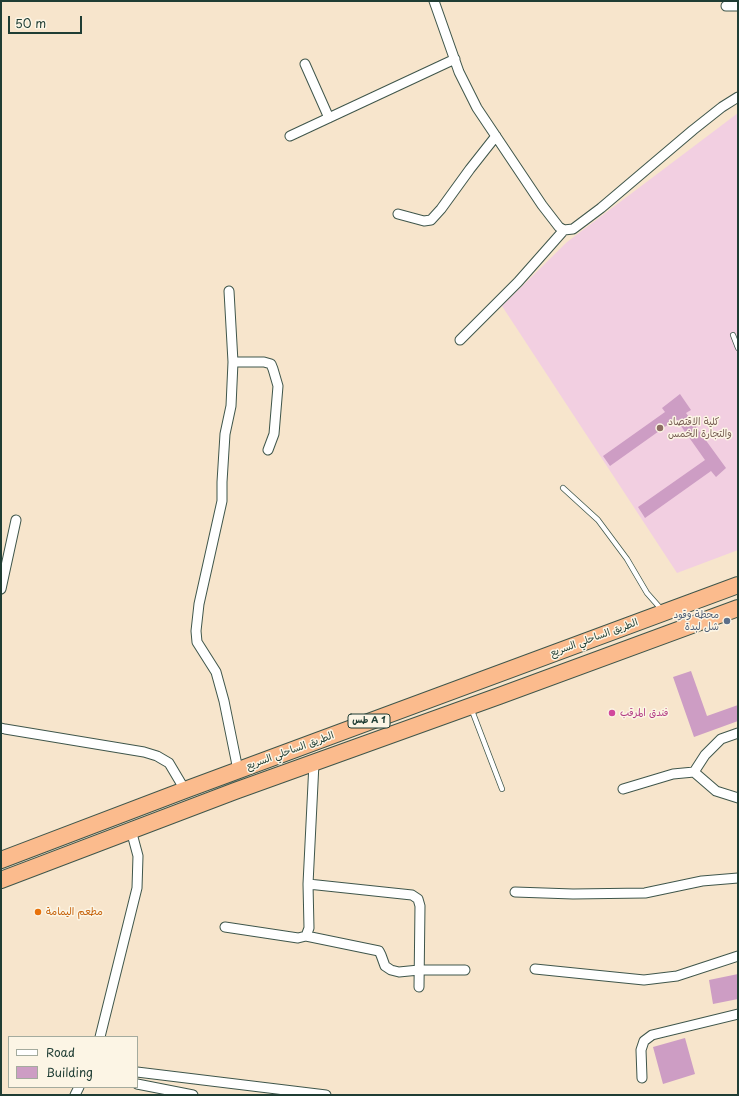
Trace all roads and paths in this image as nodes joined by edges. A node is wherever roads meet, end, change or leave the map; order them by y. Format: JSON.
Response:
{"nodes":[{"id":1,"x":434,"y":1,"type":"edge"},
{"id":2,"x":726,"y":6,"type":"dead end"},
{"id":3,"x":738,"y":6,"type":"edge"},
{"id":4,"x":454,"y":59,"type":"junction"},
{"id":5,"x":305,"y":64,"type":"dead end"},
{"id":6,"x":738,"y":97,"type":"edge"},
{"id":7,"x":329,"y":118,"type":"junction"},
{"id":8,"x":290,"y":136,"type":"dead end"},
{"id":9,"x":496,"y":136,"type":"junction"},
{"id":10,"x":398,"y":214,"type":"dead end"},
{"id":11,"x":564,"y":230,"type":"junction"},
{"id":12,"x":230,"y":291,"type":"dead end"},
{"id":13,"x":733,"y":335,"type":"dead end"},
{"id":14,"x":460,"y":340,"type":"dead end"},
{"id":15,"x":738,"y":348,"type":"edge"},
{"id":16,"x":233,"y":362,"type":"junction"},
{"id":17,"x":268,"y":450,"type":"dead end"},
{"id":18,"x":563,"y":488,"type":"dead end"},
{"id":19,"x":16,"y":520,"type":"dead end"},
{"id":20,"x":738,"y":584,"type":"edge"},
{"id":21,"x":1,"y":589,"type":"edge"},
{"id":22,"x":738,"y":608,"type":"edge"},
{"id":23,"x":664,"y":612,"type":"junction"},
{"id":24,"x":470,"y":707,"type":"junction"},
{"id":25,"x":1,"y":728,"type":"edge"},
{"id":26,"x":738,"y":733,"type":"edge"},
{"id":27,"x":314,"y":763,"type":"junction"},
{"id":28,"x":238,"y":770,"type":"junction"},
{"id":29,"x":694,"y":772,"type":"junction"},
{"id":30,"x":502,"y":789,"type":"dead end"},
{"id":31,"x":623,"y":789,"type":"dead end"},
{"id":32,"x":185,"y":790,"type":"junction"},
{"id":33,"x":738,"y":798,"type":"edge"},
{"id":34,"x":131,"y":830,"type":"junction"},
{"id":35,"x":1,"y":860,"type":"edge"},
{"id":36,"x":738,"y":878,"type":"edge"},
{"id":37,"x":1,"y":880,"type":"edge"},
{"id":38,"x":308,"y":884,"type":"junction"},
{"id":39,"x":515,"y":892,"type":"dead end"},
{"id":40,"x":225,"y":927,"type":"dead end"},
{"id":41,"x":306,"y":936,"type":"junction"},
{"id":42,"x":738,"y":956,"type":"edge"},
{"id":43,"x":535,"y":969,"type":"dead end"},
{"id":44,"x":419,"y":970,"type":"junction"},
{"id":45,"x":465,"y":970,"type":"dead end"},
{"id":46,"x":419,"y":988,"type":"dead end"},
{"id":47,"x":738,"y":1014,"type":"edge"},
{"id":48,"x":100,"y":1036,"type":"edge"},
{"id":49,"x":138,"y":1072,"type":"edge"},
{"id":50,"x":642,"y":1078,"type":"dead end"},
{"id":51,"x":138,"y":1084,"type":"edge"},
{"id":52,"x":193,"y":1095,"type":"edge"},
{"id":53,"x":326,"y":1095,"type":"edge"}],
"edges":[{"from":1,"to":4,"type":"street"},
{"from":2,"to":3,"type":"street"},
{"from":4,"to":7,"type":"street"},
{"from":4,"to":9,"type":"street"},
{"from":5,"to":7,"type":"street"},
{"from":6,"to":11,"type":"street"},
{"from":7,"to":8,"type":"street"},
{"from":9,"to":10,"type":"street"},
{"from":9,"to":11,"type":"street"},
{"from":11,"to":14,"type":"street"},
{"from":12,"to":16,"type":"street"},
{"from":13,"to":15,"type":"lane"},
{"from":16,"to":17,"type":"street"},
{"from":16,"to":28,"type":"street"},
{"from":18,"to":23,"type":"lane"},
{"from":19,"to":21,"type":"street"},
{"from":20,"to":23,"type":"highway","name":"الطريق الساحلي السريع","number":"طس A 1"},
{"from":22,"to":24,"type":"highway","name":"الطريق الساحلي السريع","number":"طس A 1"},
{"from":23,"to":28,"type":"highway","name":"الطريق الساحلي السريع","number":"طس A 1"},
{"from":24,"to":27,"type":"highway","name":"الطريق الساحلي السريع","number":"طس A 1"},
{"from":24,"to":30,"type":"lane"},
{"from":25,"to":32,"type":"street"},
{"from":26,"to":29,"type":"street"},
{"from":27,"to":34,"type":"highway","name":"الطريق الساحلي السريع","number":"طس A 1"},
{"from":27,"to":38,"type":"street"},
{"from":28,"to":32,"type":"highway","name":"الطريق الساحلي السريع","number":"طس A 1"},
{"from":29,"to":31,"type":"street"},
{"from":29,"to":33,"type":"street"},
{"from":32,"to":35,"type":"highway","name":"الطريق الساحلي السريع","number":"طس A 1"},
{"from":34,"to":37,"type":"highway","name":"الطريق الساحلي السريع","number":"طس A 1"},
{"from":34,"to":48,"type":"street"},
{"from":36,"to":39,"type":"street"},
{"from":38,"to":41,"type":"street"},
{"from":38,"to":44,"type":"street"},
{"from":40,"to":41,"type":"street"},
{"from":41,"to":44,"type":"street"},
{"from":42,"to":43,"type":"street"},
{"from":44,"to":45,"type":"street"},
{"from":44,"to":46,"type":"street"},
{"from":47,"to":50,"type":"street"},
{"from":49,"to":53,"type":"street"},
{"from":51,"to":52,"type":"street"}]}
